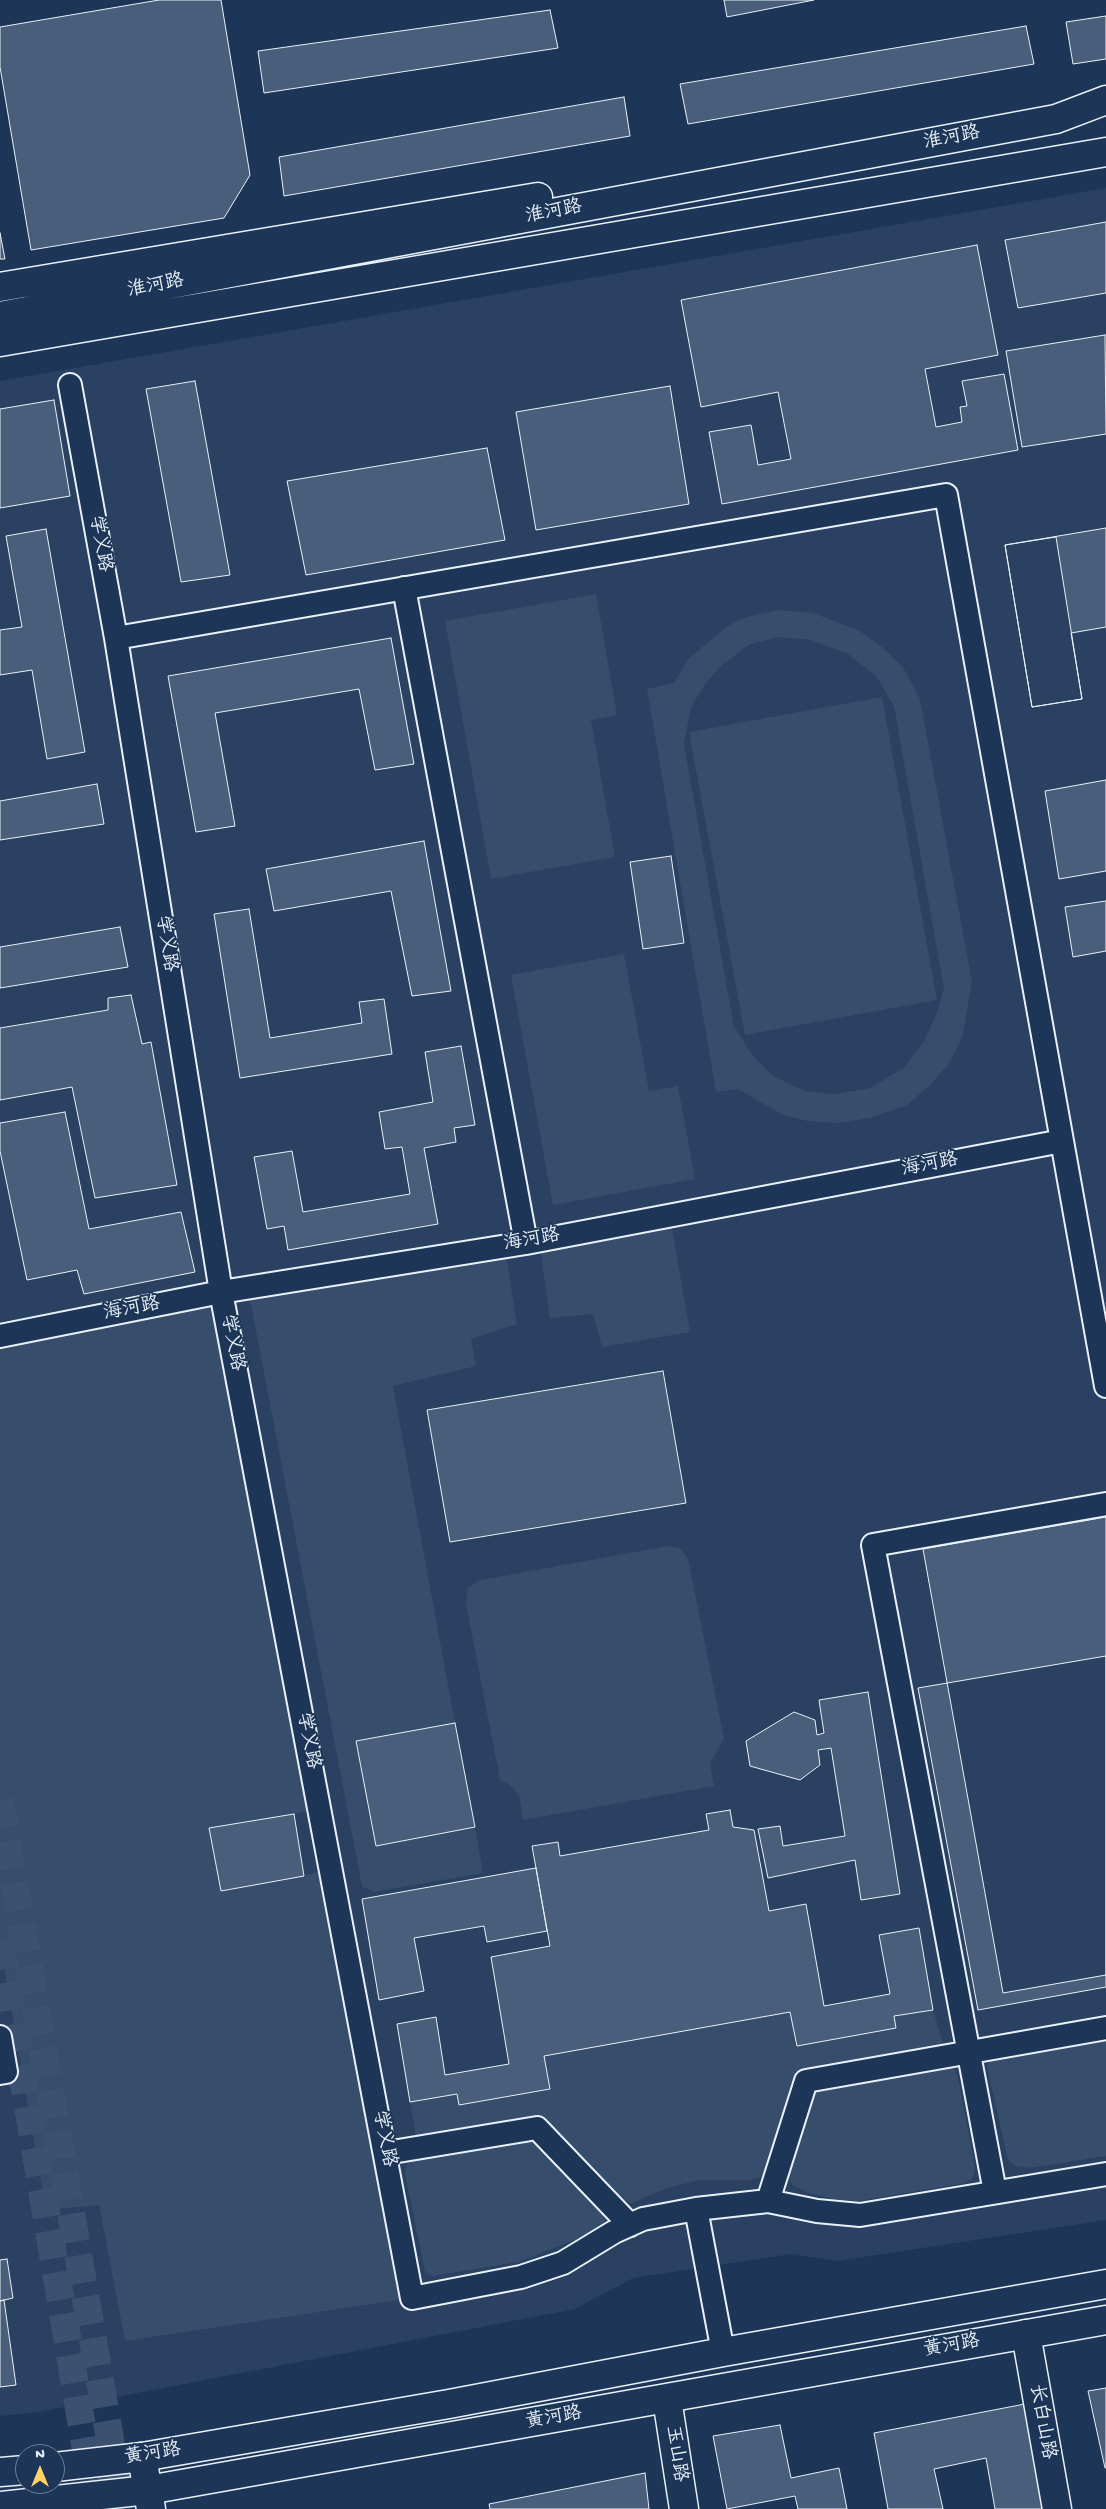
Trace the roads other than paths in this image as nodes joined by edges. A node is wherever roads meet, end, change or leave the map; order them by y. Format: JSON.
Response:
{"nodes":[{"id":1,"x":1106,"y":100,"type":"edge"},
{"id":2,"x":1106,"y":152,"type":"edge"},
{"id":3,"x":778,"y":171,"type":"junction"},
{"id":4,"x":784,"y":207,"type":"junction"},
{"id":5,"x":0,"y":287,"type":"edge"},
{"id":6,"x":0,"y":316,"type":"edge"},
{"id":7,"x":0,"y":342,"type":"edge"},
{"id":8,"x":0,"y":356,"type":"edge"},
{"id":9,"x":70,"y":385,"type":"dead end"},
{"id":10,"x":404,"y":588,"type":"junction"},
{"id":11,"x":116,"y":638,"type":"junction"},
{"id":12,"x":1062,"y":1141,"type":"junction"},
{"id":13,"x":526,"y":1243,"type":"junction"},
{"id":14,"x":221,"y":1292,"type":"junction"},
{"id":15,"x":0,"y":1336,"type":"edge"},
{"id":16,"x":1106,"y":1386,"type":"edge"},
{"id":17,"x":1106,"y":1504,"type":"edge"},
{"id":18,"x":1106,"y":2028,"type":"edge"},
{"id":19,"x":0,"y":2037,"type":"edge"},
{"id":20,"x":969,"y":2053,"type":"junction"},
{"id":21,"x":0,"y":2073,"type":"edge"},
{"id":22,"x":386,"y":2153,"type":"junction"},
{"id":23,"x":1106,"y":2174,"type":"edge"},
{"id":24,"x":995,"y":2192,"type":"junction"},
{"id":25,"x":768,"y":2201,"type":"junction"},
{"id":26,"x":696,"y":2208,"type":"junction"},
{"id":27,"x":630,"y":2225,"type":"junction"},
{"id":28,"x":1106,"y":2284,"type":"edge"},
{"id":29,"x":1106,"y":2320,"type":"edge"},
{"id":30,"x":1026,"y":2334,"type":"junction"},
{"id":31,"x":723,"y":2352,"type":"junction"},
{"id":32,"x":667,"y":2399,"type":"junction"},
{"id":33,"x":142,"y":2457,"type":"junction"},
{"id":34,"x":65,"y":2465,"type":"edge"},
{"id":35,"x":15,"y":2471,"type":"edge"},
{"id":36,"x":0,"y":2472,"type":"edge"},
{"id":37,"x":65,"y":2485,"type":"edge"},
{"id":38,"x":149,"y":2500,"type":"edge"},
{"id":39,"x":71,"y":2504,"type":"edge"},
{"id":40,"x":0,"y":2507,"type":"edge"},
{"id":41,"x":684,"y":2509,"type":"edge"},
{"id":42,"x":1056,"y":2509,"type":"edge"}],
"edges":[{"from":1,"to":3,"type":"main road","name":"淮河路"},
{"from":2,"to":4,"type":"main road","name":"淮河路"},
{"from":3,"to":5,"type":"main road"},
{"from":3,"to":6,"type":"main road","name":"淮河路"},
{"from":4,"to":7,"type":"main road","name":"淮河路"},
{"from":4,"to":8,"type":"main road"},
{"from":9,"to":11,"type":"street","name":"学义路"},
{"from":10,"to":11,"type":"street"},
{"from":10,"to":12,"type":"street"},
{"from":10,"to":13,"type":"street"},
{"from":11,"to":14,"type":"street","name":"学义路"},
{"from":12,"to":13,"type":"street","name":"海河路"},
{"from":12,"to":16,"type":"street"},
{"from":13,"to":14,"type":"street","name":"海河路"},
{"from":14,"to":15,"type":"street","name":"海河路"},
{"from":14,"to":22,"type":"street","name":"学义路"},
{"from":17,"to":20,"type":"street"},
{"from":18,"to":20,"type":"street"},
{"from":19,"to":21,"type":"street"},
{"from":20,"to":24,"type":"street"},
{"from":20,"to":25,"type":"street"},
{"from":22,"to":27,"type":"street"},
{"from":22,"to":27,"type":"street","name":"学义路"},
{"from":23,"to":24,"type":"street"},
{"from":24,"to":25,"type":"street"},
{"from":25,"to":26,"type":"street"},
{"from":26,"to":27,"type":"street"},
{"from":26,"to":31,"type":"street"},
{"from":28,"to":31,"type":"main road","name":"黄河路"},
{"from":29,"to":30,"type":"main road","name":"黄河路"},
{"from":30,"to":32,"type":"main road","name":"黄河路"},
{"from":30,"to":42,"type":"main road","name":"长白山路"},
{"from":31,"to":33,"type":"main road","name":"黄河路"},
{"from":32,"to":38,"type":"main road","name":"黄河路"},
{"from":32,"to":41,"type":"main road","name":"玉山路"},
{"from":33,"to":34,"type":"main road","name":"黄河路"},
{"from":33,"to":38,"type":"main road"},
{"from":35,"to":36,"type":"main road"},
{"from":37,"to":39,"type":"main road"},
{"from":38,"to":39,"type":"main road","name":"黄河路"},
{"from":39,"to":40,"type":"main road","name":"黄河路"}]}
